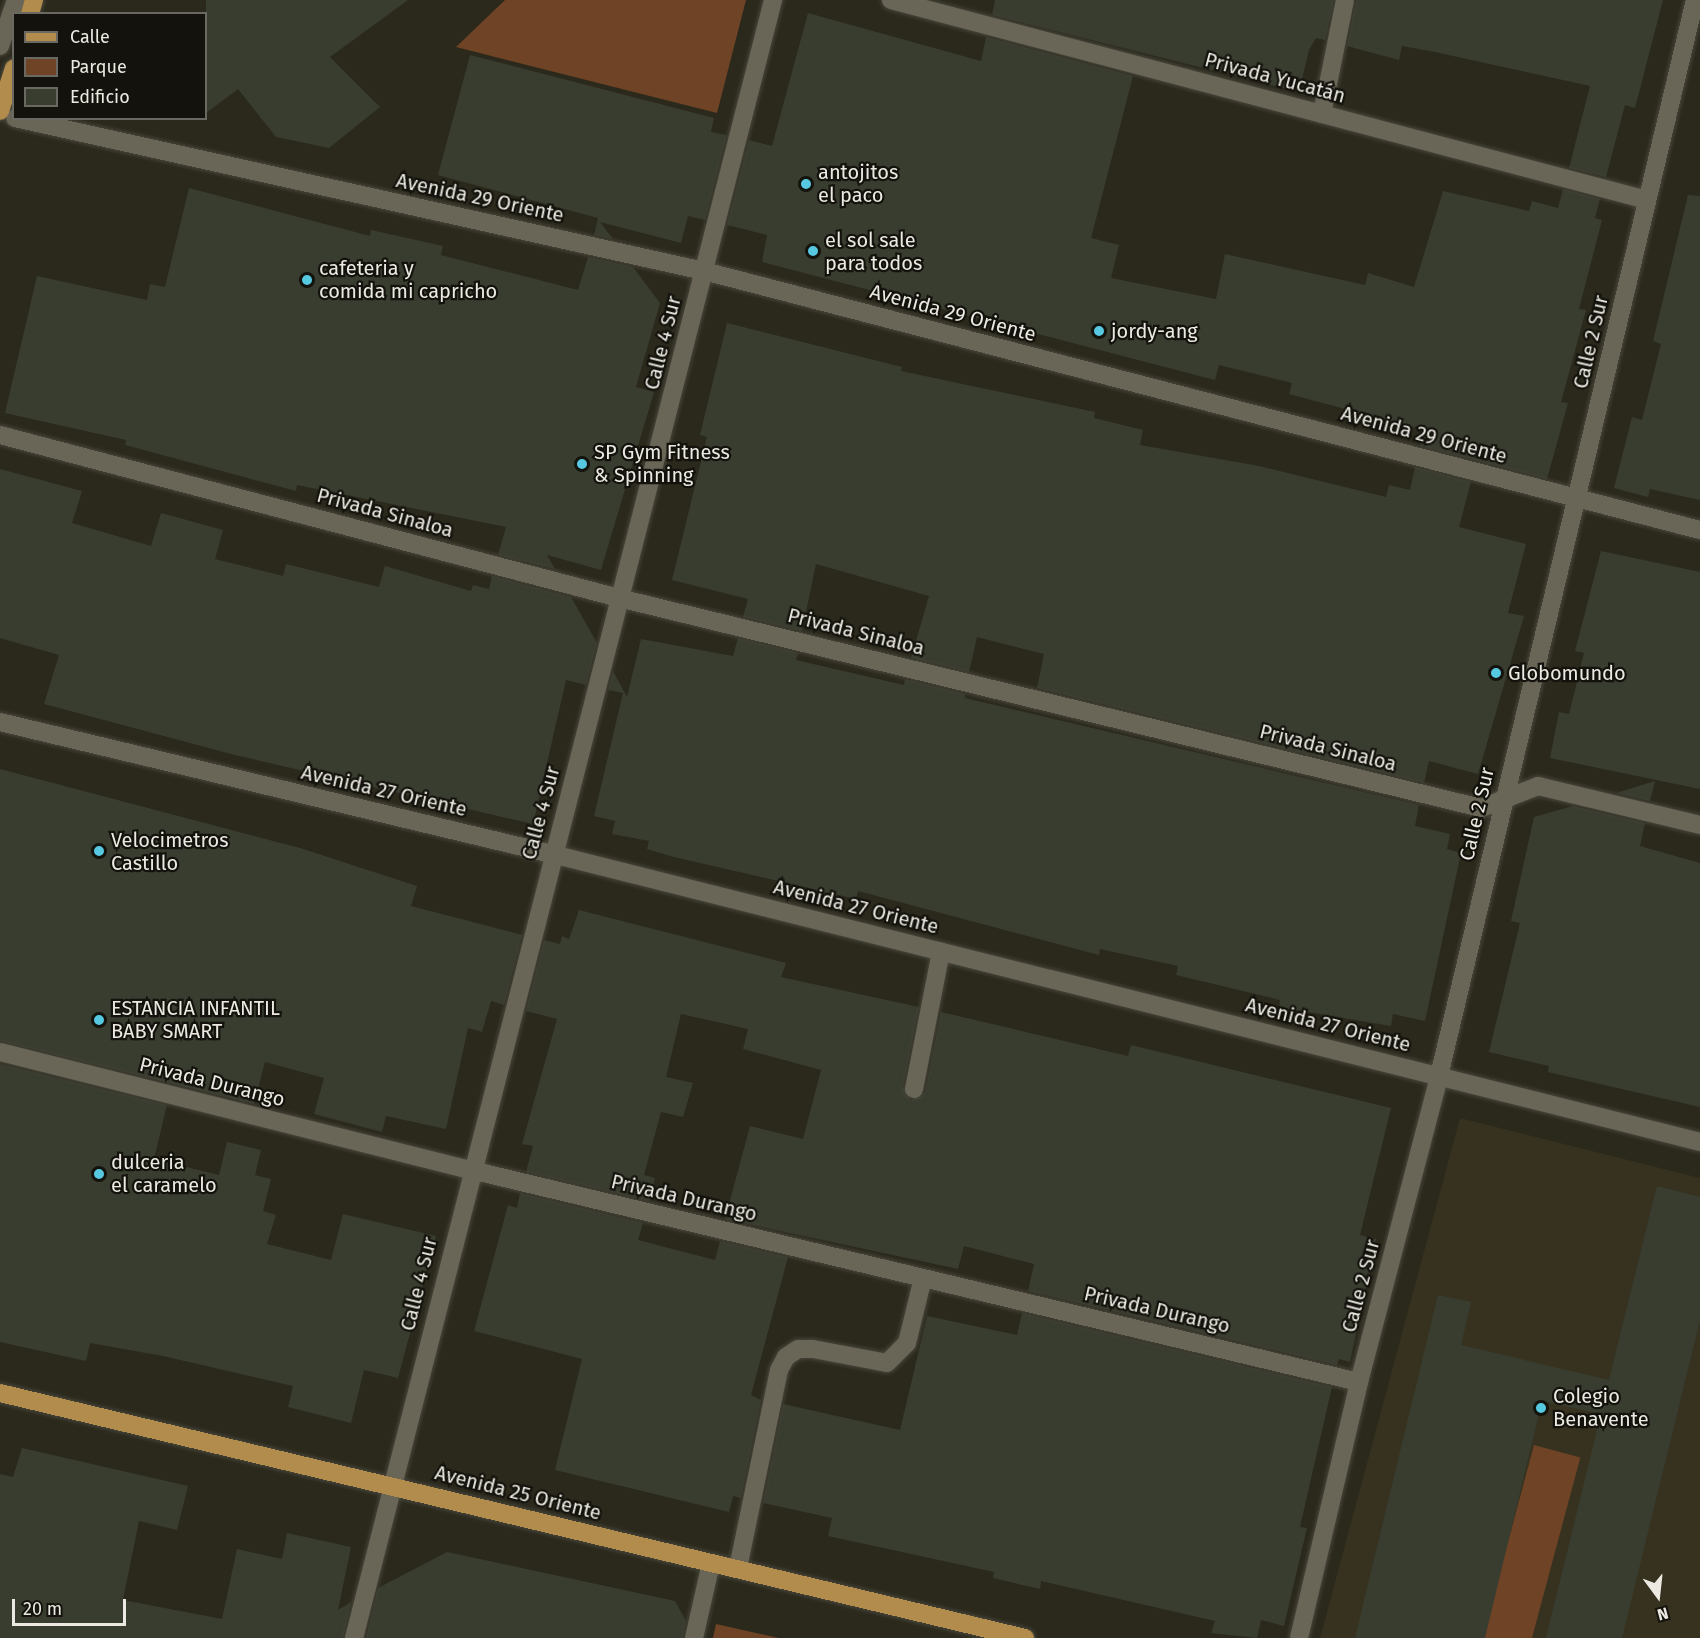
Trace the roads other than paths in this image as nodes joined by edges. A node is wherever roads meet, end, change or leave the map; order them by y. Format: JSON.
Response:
{"nodes":[{"id":1,"x":16,"y":0,"type":"edge"},
{"id":2,"x":773,"y":0,"type":"edge"},
{"id":3,"x":891,"y":0,"type":"edge"},
{"id":4,"x":1345,"y":0,"type":"edge"},
{"id":5,"x":1695,"y":0,"type":"edge"},
{"id":6,"x":0,"y":46,"type":"edge"},
{"id":7,"x":12,"y":74,"type":"edge"},
{"id":8,"x":0,"y":113,"type":"edge"},
{"id":9,"x":1322,"y":114,"type":"junction"},
{"id":10,"x":23,"y":120,"type":"edge"},
{"id":11,"x":1647,"y":200,"type":"junction"},
{"id":12,"x":704,"y":271,"type":"junction"},
{"id":13,"x":0,"y":435,"type":"edge"},
{"id":14,"x":1577,"y":498,"type":"junction"},
{"id":15,"x":1700,"y":530,"type":"edge"},
{"id":16,"x":623,"y":599,"type":"junction"},
{"id":17,"x":0,"y":722,"type":"edge"},
{"id":18,"x":1503,"y":803,"type":"junction"},
{"id":19,"x":1700,"y":825,"type":"edge"},
{"id":20,"x":552,"y":854,"type":"junction"},
{"id":21,"x":941,"y":952,"type":"junction"},
{"id":22,"x":0,"y":1052,"type":"edge"},
{"id":23,"x":1440,"y":1076,"type":"junction"},
{"id":24,"x":914,"y":1089,"type":"dead end"},
{"id":25,"x":1700,"y":1142,"type":"edge"},
{"id":26,"x":471,"y":1170,"type":"junction"},
{"id":27,"x":923,"y":1278,"type":"junction"},
{"id":28,"x":1359,"y":1382,"type":"junction"},
{"id":29,"x":0,"y":1393,"type":"edge"},
{"id":30,"x":392,"y":1485,"type":"junction"},
{"id":31,"x":711,"y":1563,"type":"junction"},
{"id":32,"x":738,"y":1568,"type":"junction"},
{"id":33,"x":966,"y":1631,"type":"edge"},
{"id":34,"x":354,"y":1638,"type":"edge"},
{"id":35,"x":694,"y":1638,"type":"edge"},
{"id":36,"x":1025,"y":1638,"type":"edge"},
{"id":37,"x":1299,"y":1638,"type":"edge"}],
"edges":[{"from":1,"to":6,"type":"street"},
{"from":2,"to":12,"type":"street","name":"Calle 4 Sur"},
{"from":3,"to":9,"type":"street","name":"Privada Yucatán"},
{"from":4,"to":9,"type":"street"},
{"from":5,"to":11,"type":"street","name":"Calle 2 Sur"},
{"from":7,"to":8,"type":"main road"},
{"from":9,"to":11,"type":"street","name":"Privada Yucatán"},
{"from":10,"to":12,"type":"street","name":"Avenida 29 Oriente"},
{"from":11,"to":14,"type":"street","name":"Calle 2 Sur"},
{"from":12,"to":14,"type":"street","name":"Avenida 29 Oriente"},
{"from":12,"to":16,"type":"street","name":"Calle 4 Sur"},
{"from":13,"to":16,"type":"street","name":"Privada Sinaloa"},
{"from":14,"to":15,"type":"street","name":"Avenida 29 Oriente"},
{"from":14,"to":18,"type":"street","name":"Calle 2 Sur"},
{"from":16,"to":18,"type":"street","name":"Privada Sinaloa"},
{"from":16,"to":20,"type":"street","name":"Calle 4 Sur"},
{"from":17,"to":20,"type":"street","name":"Avenida 27 Oriente"},
{"from":18,"to":19,"type":"street","name":"Privada Sinaloa"},
{"from":18,"to":23,"type":"street","name":"Calle 2 Sur"},
{"from":20,"to":21,"type":"street","name":"Avenida 27 Oriente"},
{"from":20,"to":26,"type":"street","name":"Calle 4 Sur"},
{"from":21,"to":23,"type":"street","name":"Avenida 27 Oriente"},
{"from":21,"to":24,"type":"street"},
{"from":22,"to":26,"type":"street","name":"Privada Durango"},
{"from":23,"to":25,"type":"street","name":"Avenida 27 Oriente"},
{"from":23,"to":28,"type":"street","name":"Calle 2 Sur"},
{"from":26,"to":27,"type":"street","name":"Privada Durango"},
{"from":26,"to":30,"type":"street","name":"Calle 4 Sur"},
{"from":27,"to":28,"type":"street","name":"Privada Durango"},
{"from":27,"to":32,"type":"street"},
{"from":28,"to":37,"type":"street","name":"Calle 2 Sur"},
{"from":29,"to":30,"type":"main road","name":"Avenida 25 Oriente"},
{"from":30,"to":31,"type":"main road","name":"Avenida 25 Oriente"},
{"from":30,"to":34,"type":"street","name":"Calle 4 Sur"},
{"from":31,"to":32,"type":"main road","name":"Avenida 25 Oriente"},
{"from":31,"to":35,"type":"street"},
{"from":32,"to":33,"type":"main road","name":"Avenida 25 Oriente"},
{"from":33,"to":36,"type":"main road","name":"Avenida 25 Oriente"}]}
